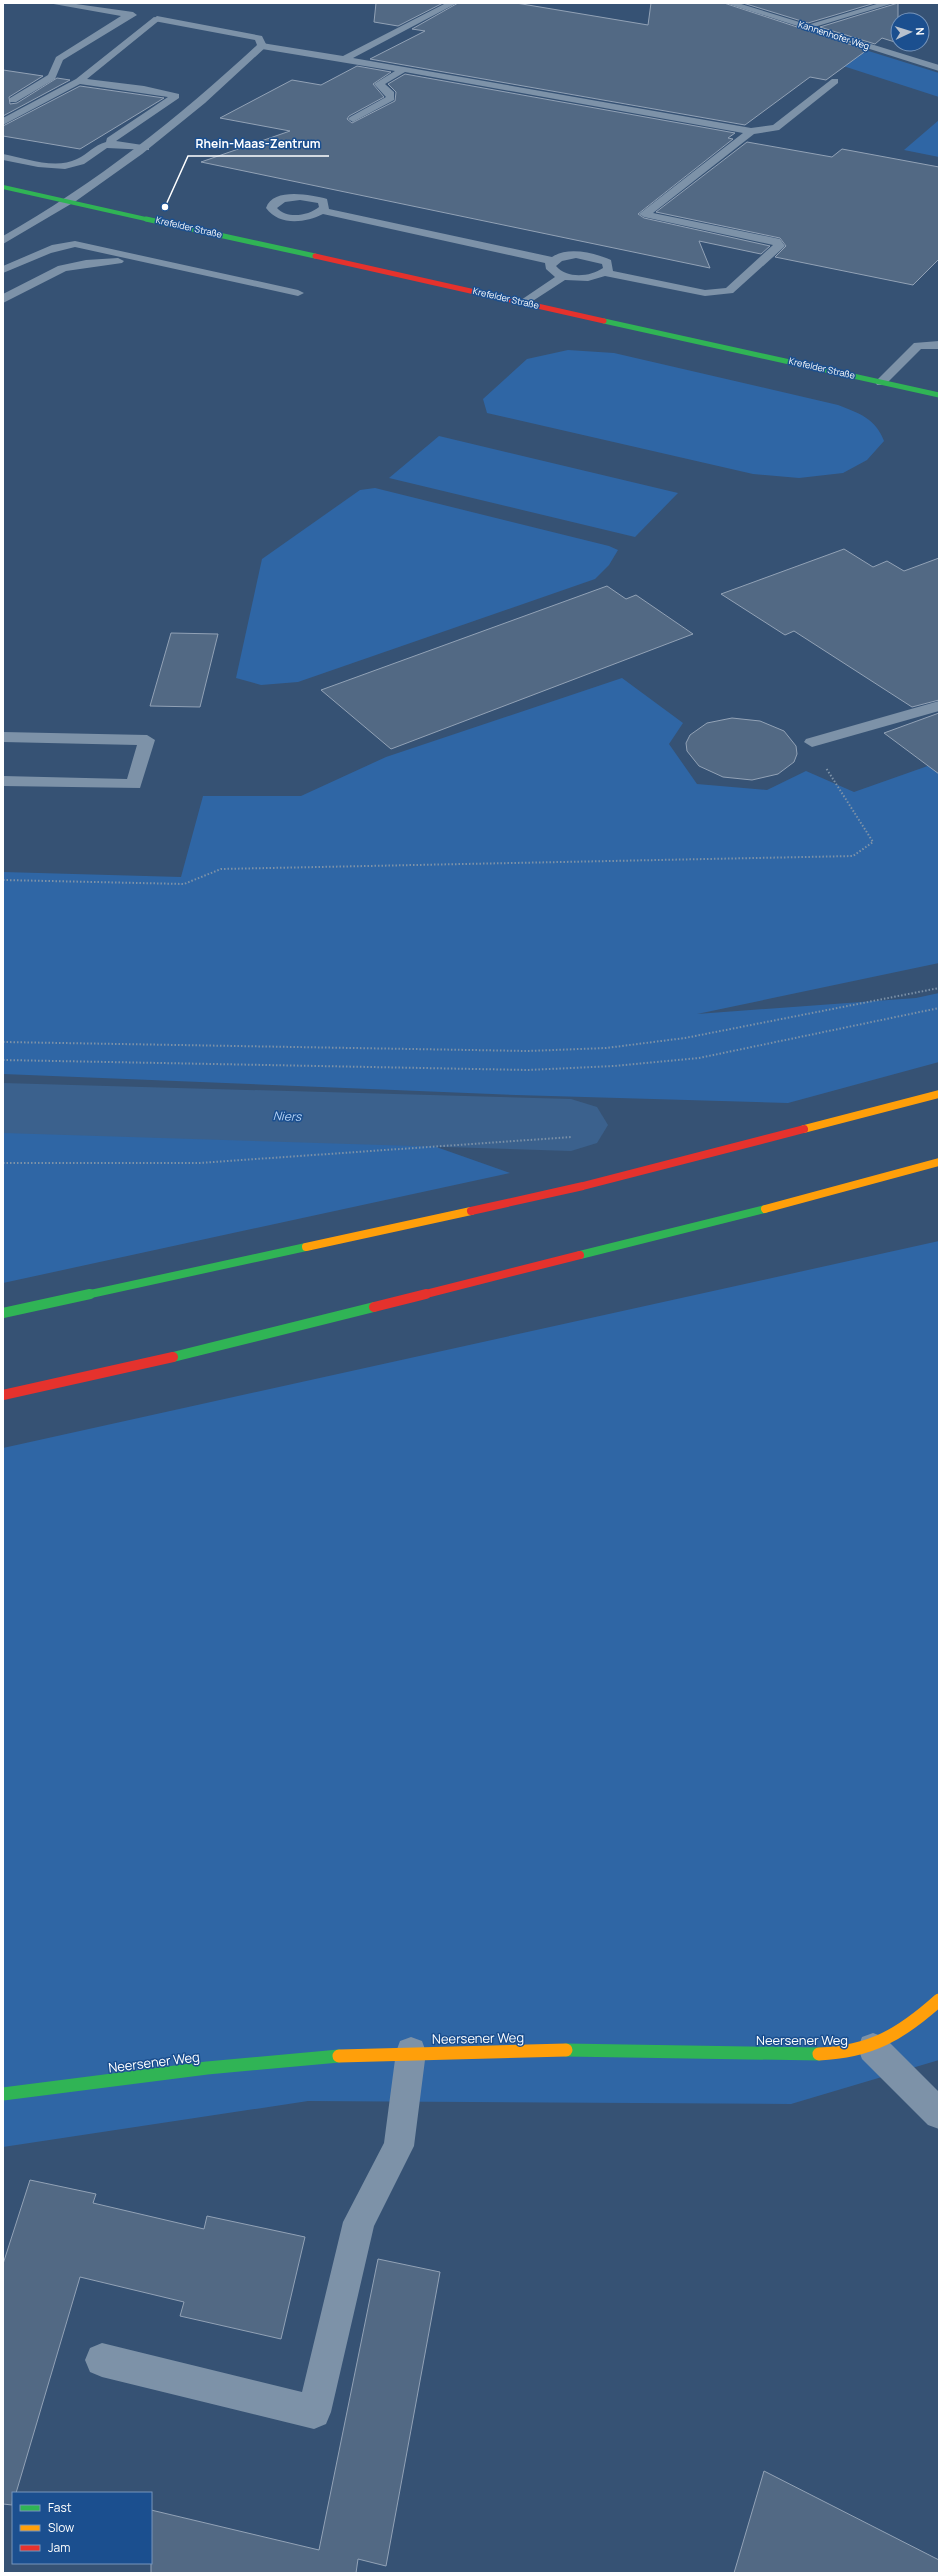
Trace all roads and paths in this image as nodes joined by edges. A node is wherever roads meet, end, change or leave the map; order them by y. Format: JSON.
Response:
{"nodes":[{"id":1,"x":52,"y":3,"type":"edge"},
{"id":2,"x":452,"y":3,"type":"edge"},
{"id":3,"x":730,"y":3,"type":"edge"},
{"id":4,"x":890,"y":3,"type":"edge"},
{"id":5,"x":128,"y":15,"type":"junction"},
{"id":6,"x":157,"y":19,"type":"junction"},
{"id":7,"x":808,"y":26,"type":"junction"},
{"id":8,"x":262,"y":46,"type":"junction"},
{"id":9,"x":344,"y":58,"type":"junction"},
{"id":10,"x":939,"y":68,"type":"edge"},
{"id":11,"x":404,"y":69,"type":"junction"},
{"id":12,"x":79,"y":81,"type":"junction"},
{"id":13,"x":835,"y":81,"type":"dead end"},
{"id":14,"x":3,"y":106,"type":"edge"},
{"id":15,"x":353,"y":119,"type":"dead end"},
{"id":16,"x":3,"y":122,"type":"edge"},
{"id":17,"x":751,"y":131,"type":"junction"},
{"id":18,"x":112,"y":145,"type":"junction"},
{"id":19,"x":145,"y":148,"type":"junction"},
{"id":20,"x":3,"y":157,"type":"edge"},
{"id":21,"x":3,"y":187,"type":"edge"},
{"id":22,"x":72,"y":201,"type":"junction"},
{"id":23,"x":322,"y":211,"type":"dead end"},
{"id":24,"x":3,"y":241,"type":"edge"},
{"id":25,"x":129,"y":256,"type":"junction"},
{"id":26,"x":554,"y":261,"type":"junction"},
{"id":27,"x":3,"y":270,"type":"edge"},
{"id":28,"x":606,"y":272,"type":"junction"},
{"id":29,"x":564,"y":276,"type":"junction"},
{"id":30,"x":298,"y":293,"type":"dead end"},
{"id":31,"x":3,"y":299,"type":"edge"},
{"id":32,"x":525,"y":302,"type":"junction"},
{"id":33,"x":939,"y":345,"type":"edge"},
{"id":34,"x":881,"y":382,"type":"junction"},
{"id":35,"x":939,"y":395,"type":"edge"},
{"id":36,"x":939,"y":706,"type":"edge"},
{"id":37,"x":3,"y":737,"type":"edge"},
{"id":38,"x":812,"y":742,"type":"joint"},
{"id":39,"x":3,"y":781,"type":"edge"},
{"id":40,"x":3,"y":880,"type":"edge"},
{"id":41,"x":939,"y":988,"type":"edge"},
{"id":42,"x":939,"y":1008,"type":"edge"},
{"id":43,"x":3,"y":1042,"type":"edge"},
{"id":44,"x":3,"y":1060,"type":"edge"},
{"id":45,"x":939,"y":1094,"type":"edge"},
{"id":46,"x":572,"y":1138,"type":"dead end"},
{"id":47,"x":939,"y":1162,"type":"edge"},
{"id":48,"x":3,"y":1163,"type":"edge"},
{"id":49,"x":3,"y":1313,"type":"edge"},
{"id":50,"x":3,"y":1395,"type":"edge"},
{"id":51,"x":939,"y":2000,"type":"edge"},
{"id":52,"x":873,"y":2048,"type":"junction"},
{"id":53,"x":411,"y":2052,"type":"junction"},
{"id":54,"x":3,"y":2094,"type":"edge"},
{"id":55,"x":939,"y":2114,"type":"edge"},
{"id":56,"x":102,"y":2360,"type":"dead end"}],
"edges":[{"from":1,"to":5,"type":"street"},
{"from":2,"to":9,"type":"street"},
{"from":3,"to":7,"type":"street","name":"Kannenhofer Weg"},
{"from":4,"to":7,"type":"street"},
{"from":5,"to":6,"type":"street"},
{"from":5,"to":14,"type":"street"},
{"from":6,"to":8,"type":"street"},
{"from":6,"to":12,"type":"street"},
{"from":7,"to":10,"type":"street","name":"Kannenhofer Weg"},
{"from":8,"to":9,"type":"street"},
{"from":8,"to":19,"type":"street"},
{"from":9,"to":11,"type":"street"},
{"from":11,"to":15,"type":"street"},
{"from":11,"to":17,"type":"street"},
{"from":12,"to":16,"type":"street"},
{"from":12,"to":18,"type":"street"},
{"from":13,"to":17,"type":"street"},
{"from":17,"to":28,"type":"street"},
{"from":18,"to":19,"type":"street"},
{"from":18,"to":20,"type":"street"},
{"from":19,"to":22,"type":"street"},
{"from":21,"to":22,"type":"main road","name":"Krefelder Straße"},
{"from":22,"to":24,"type":"street"},
{"from":22,"to":32,"type":"main road","name":"Krefelder Straße"},
{"from":23,"to":26,"type":"street"},
{"from":25,"to":27,"type":"street"},
{"from":25,"to":30,"type":"street"},
{"from":25,"to":31,"type":"street"},
{"from":26,"to":28,"type":"street"},
{"from":26,"to":29,"type":"street"},
{"from":28,"to":29,"type":"street"},
{"from":29,"to":32,"type":"street"},
{"from":32,"to":34,"type":"main road","name":"Krefelder Straße"},
{"from":33,"to":34,"type":"street"},
{"from":34,"to":35,"type":"main road","name":"Krefelder Straße"},
{"from":36,"to":38,"type":"street"},
{"from":37,"to":39,"type":"street"},
{"from":38,"to":40,"type":"path"},
{"from":41,"to":43,"type":"path"},
{"from":42,"to":44,"type":"path"},
{"from":45,"to":49,"type":"main road"},
{"from":46,"to":48,"type":"path"},
{"from":47,"to":50,"type":"main road"},
{"from":51,"to":52,"type":"main road","name":"Neersener Weg"},
{"from":52,"to":53,"type":"main road","name":"Neersener Weg"},
{"from":52,"to":55,"type":"street"},
{"from":53,"to":54,"type":"main road","name":"Neersener Weg"},
{"from":53,"to":56,"type":"street"}]}
